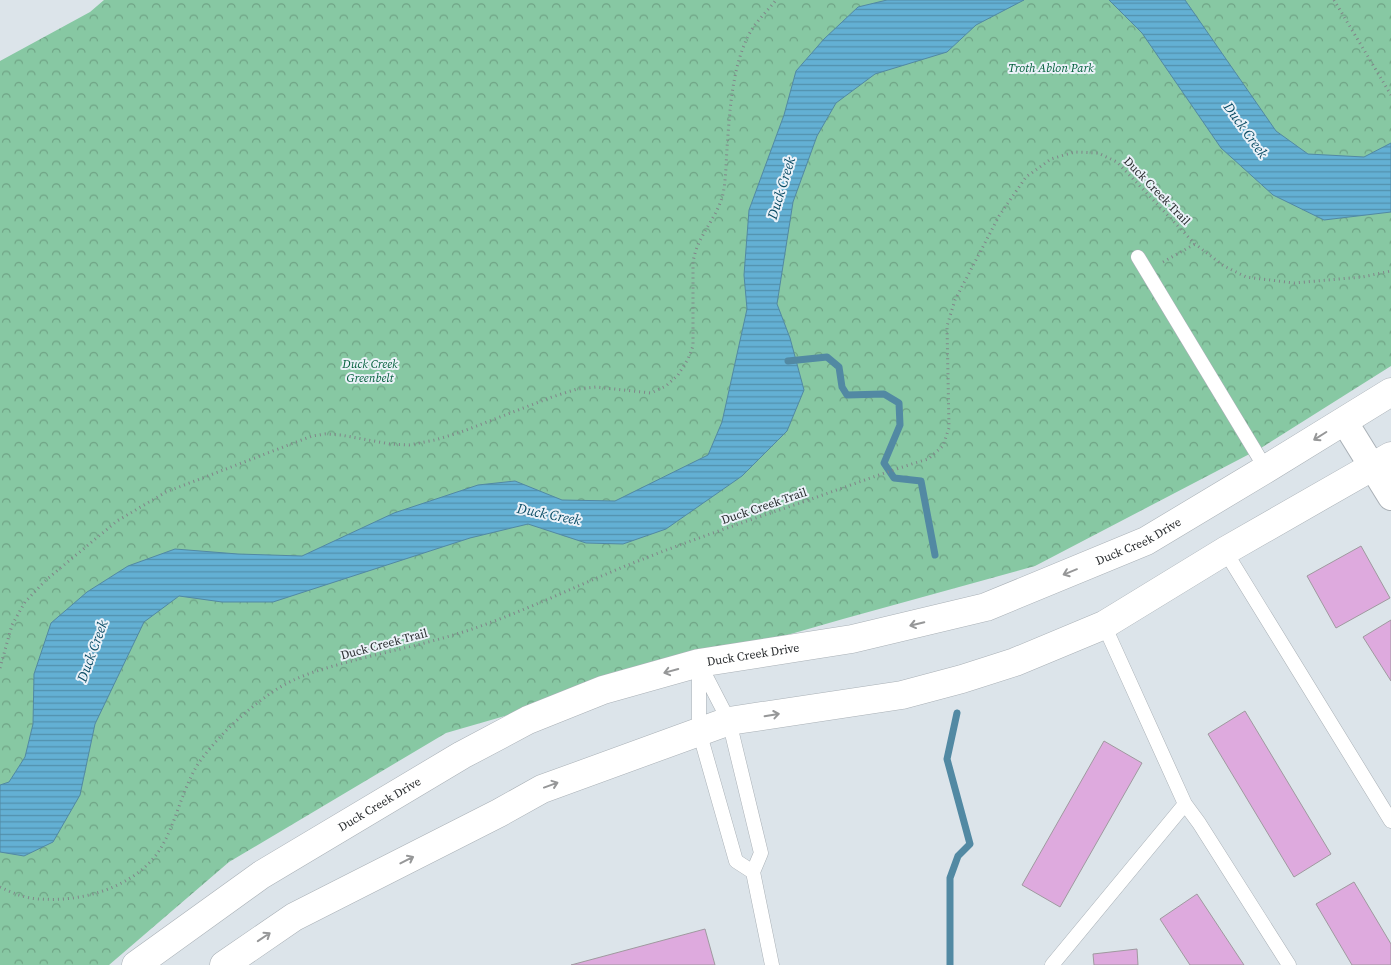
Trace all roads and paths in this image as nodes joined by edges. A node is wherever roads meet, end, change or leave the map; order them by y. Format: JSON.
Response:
{"nodes":[{"id":1,"x":776,"y":0,"type":"edge"},
{"id":2,"x":1334,"y":0,"type":"edge"},
{"id":3,"x":1391,"y":95,"type":"edge"},
{"id":4,"x":1195,"y":244,"type":"junction"},
{"id":5,"x":1138,"y":257,"type":"dead end"},
{"id":6,"x":1147,"y":271,"type":"junction"},
{"id":7,"x":1391,"y":271,"type":"edge"},
{"id":8,"x":1391,"y":392,"type":"edge"},
{"id":9,"x":1344,"y":421,"type":"junction"},
{"id":10,"x":1382,"y":462,"type":"edge"},
{"id":11,"x":1266,"y":469,"type":"junction"},
{"id":12,"x":1391,"y":497,"type":"edge"},
{"id":13,"x":1225,"y":551,"type":"junction"},
{"id":14,"x":1104,"y":625,"type":"junction"},
{"id":15,"x":699,"y":663,"type":"junction"},
{"id":16,"x":0,"y":668,"type":"edge"},
{"id":17,"x":729,"y":721,"type":"junction"},
{"id":18,"x":699,"y":731,"type":"junction"},
{"id":19,"x":1185,"y":804,"type":"junction"},
{"id":20,"x":1391,"y":821,"type":"edge"},
{"id":21,"x":753,"y":872,"type":"junction"},
{"id":22,"x":0,"y":888,"type":"edge"},
{"id":23,"x":136,"y":965,"type":"edge"},
{"id":24,"x":224,"y":965,"type":"edge"},
{"id":25,"x":772,"y":965,"type":"edge"},
{"id":26,"x":1052,"y":965,"type":"edge"},
{"id":27,"x":1289,"y":965,"type":"edge"}],
"edges":[{"from":1,"to":16,"type":"path"},
{"from":2,"to":3,"type":"path"},
{"from":4,"to":6,"type":"path"},
{"from":4,"to":7,"type":"path","name":"Duck Creek Trail"},
{"from":4,"to":22,"type":"path","name":"Duck Creek Trail"},
{"from":5,"to":6,"type":"lane"},
{"from":6,"to":11,"type":"lane"},
{"from":8,"to":9,"type":"main road","name":"Duck Creek Drive"},
{"from":9,"to":10,"type":"street"},
{"from":9,"to":11,"type":"main road","name":"Duck Creek Drive","one_way":true},
{"from":10,"to":12,"type":"street"},
{"from":10,"to":13,"type":"main road"},
{"from":11,"to":15,"type":"main road","name":"Duck Creek Drive","one_way":true},
{"from":13,"to":14,"type":"main road"},
{"from":13,"to":20,"type":"lane"},
{"from":17,"to":14,"type":"main road","one_way":true},
{"from":14,"to":19,"type":"lane"},
{"from":15,"to":17,"type":"lane"},
{"from":15,"to":18,"type":"lane"},
{"from":15,"to":23,"type":"main road","name":"Duck Creek Drive","one_way":true},
{"from":17,"to":18,"type":"main road"},
{"from":17,"to":21,"type":"lane"},
{"from":18,"to":21,"type":"lane"},
{"from":24,"to":18,"type":"main road","one_way":true},
{"from":19,"to":26,"type":"lane"},
{"from":19,"to":27,"type":"lane"},
{"from":21,"to":25,"type":"lane"}]}
